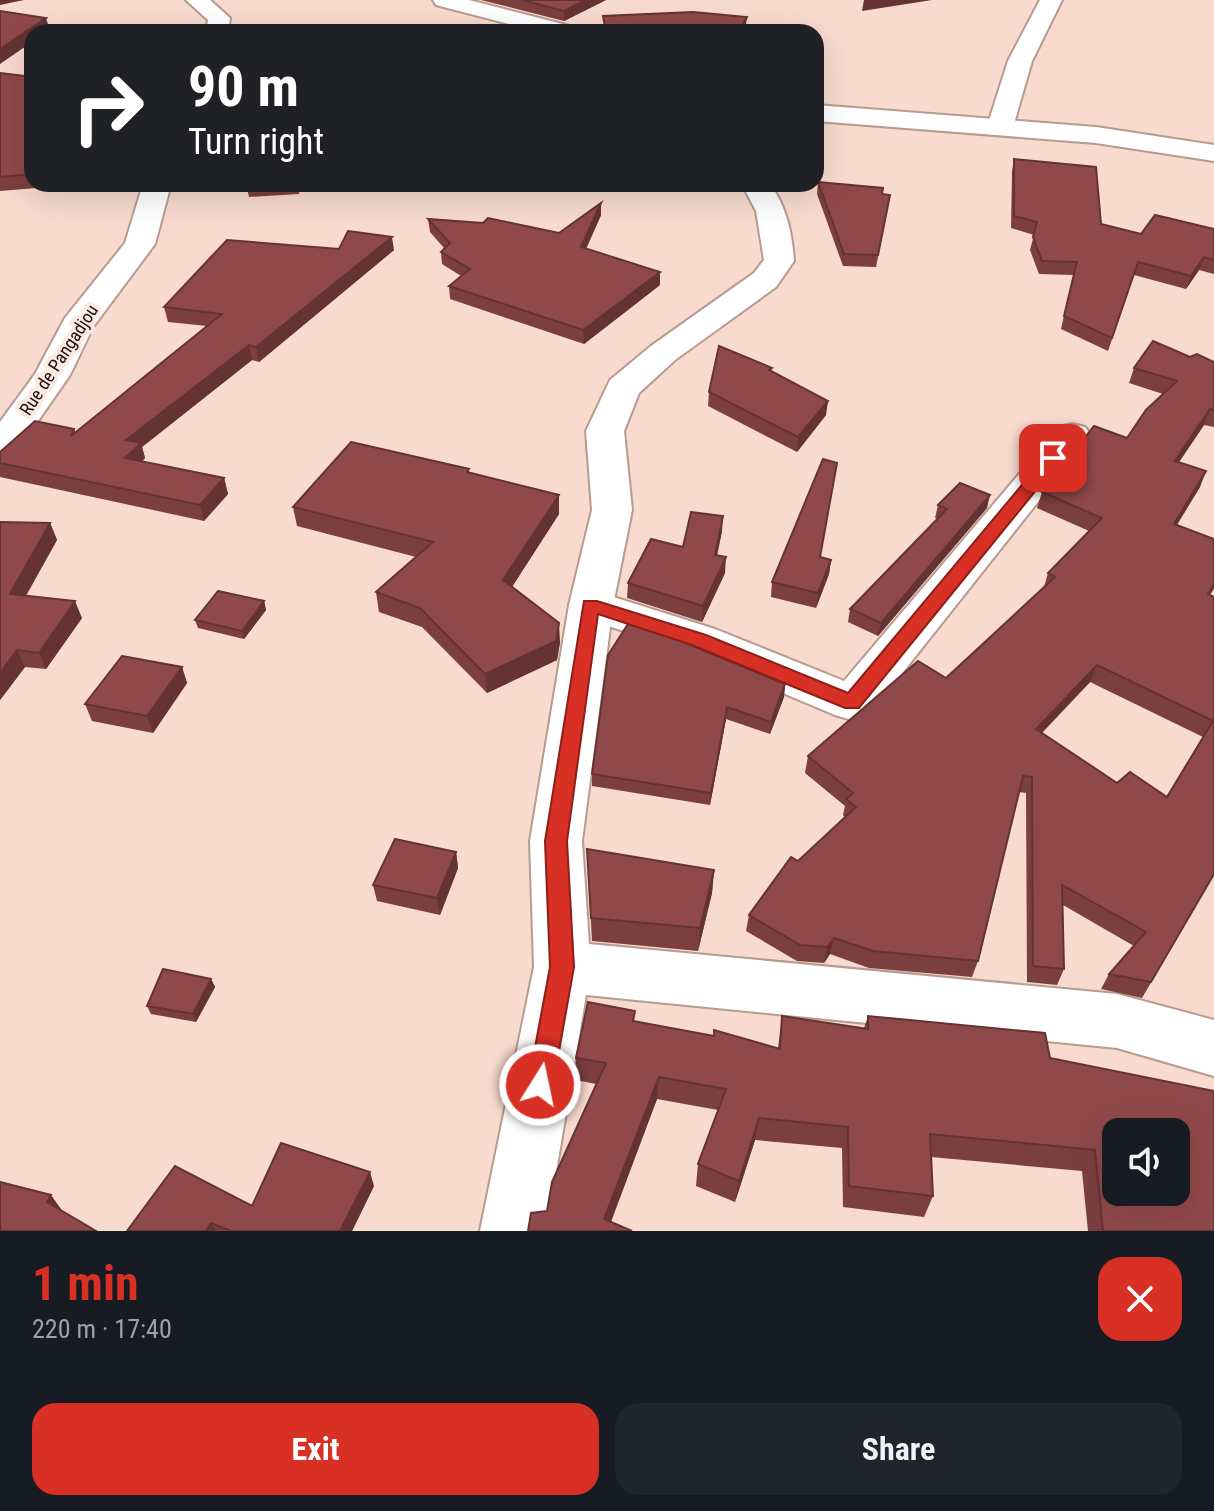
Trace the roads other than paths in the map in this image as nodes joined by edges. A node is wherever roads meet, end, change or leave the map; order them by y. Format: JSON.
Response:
{"nodes":[{"id":1,"x":197,"y":0,"type":"edge"},
{"id":2,"x":444,"y":0,"type":"edge"},
{"id":3,"x":1051,"y":0,"type":"edge"},
{"id":4,"x":218,"y":24,"type":"edge"},
{"id":5,"x":536,"y":24,"type":"edge"},
{"id":6,"x":824,"y":114,"type":"edge"},
{"id":7,"x":1000,"y":127,"type":"junction"},
{"id":8,"x":1214,"y":153,"type":"edge"},
{"id":9,"x":155,"y":192,"type":"edge"},
{"id":10,"x":763,"y":192,"type":"edge"},
{"id":11,"x":1072,"y":435,"type":"dead end"},
{"id":12,"x":0,"y":449,"type":"edge"},
{"id":13,"x":591,"y":605,"type":"junction"},
{"id":14,"x":562,"y":967,"type":"junction"},
{"id":15,"x":1214,"y":1048,"type":"edge"},
{"id":16,"x":513,"y":1231,"type":"edge"}],
"edges":[{"from":1,"to":4,"type":"street"},
{"from":2,"to":5,"type":"street"},
{"from":3,"to":7,"type":"street"},
{"from":6,"to":7,"type":"street"},
{"from":7,"to":8,"type":"street"},
{"from":9,"to":12,"type":"street","name":"Rue de Pangadjou"},
{"from":10,"to":13,"type":"street"},
{"from":11,"to":13,"type":"street"},
{"from":13,"to":14,"type":"street"},
{"from":14,"to":15,"type":"street"},
{"from":14,"to":16,"type":"street"}]}
